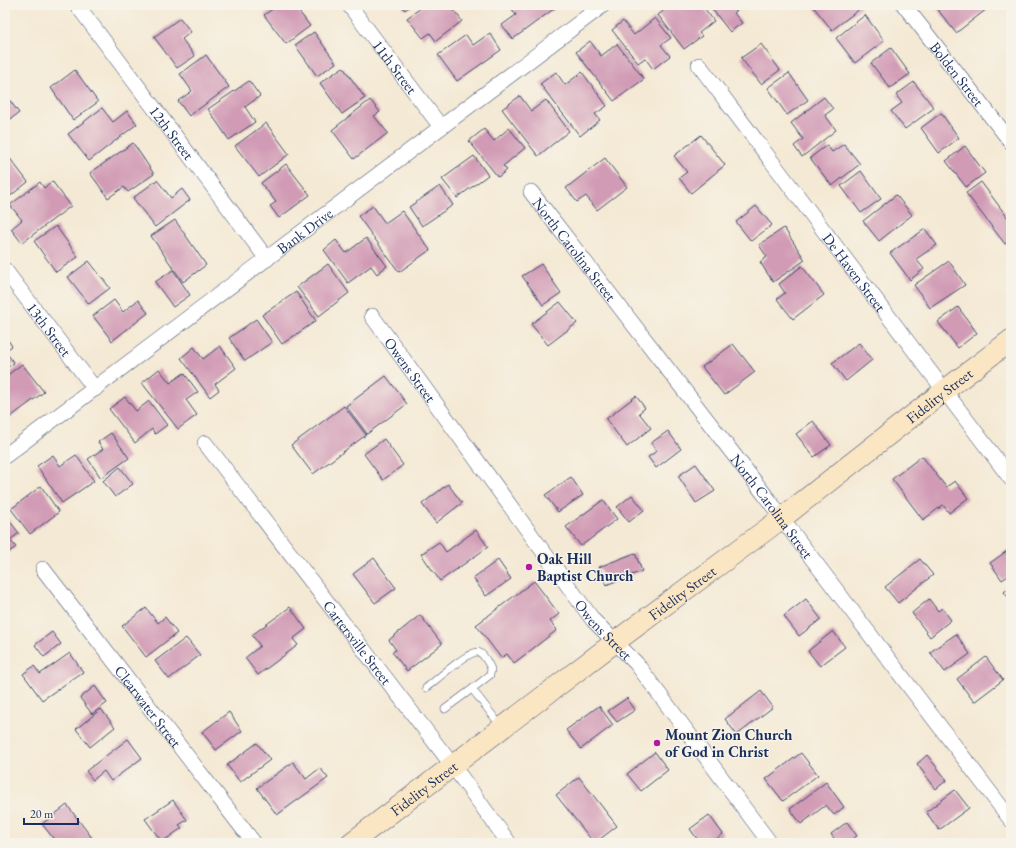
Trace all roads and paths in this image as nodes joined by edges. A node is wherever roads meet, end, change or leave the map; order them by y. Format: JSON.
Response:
{"nodes":[{"id":1,"x":77,"y":5,"type":"edge"},
{"id":2,"x":349,"y":5,"type":"edge"},
{"id":3,"x":603,"y":5,"type":"edge"},
{"id":4,"x":904,"y":5,"type":"edge"},
{"id":5,"x":699,"y":65,"type":"dead end"},
{"id":6,"x":441,"y":128,"type":"junction"},
{"id":7,"x":1011,"y":142,"type":"edge"},
{"id":8,"x":531,"y":192,"type":"dead end"},
{"id":9,"x":267,"y":259,"type":"junction"},
{"id":10,"x":5,"y":270,"type":"edge"},
{"id":11,"x":372,"y":316,"type":"dead end"},
{"id":12,"x":1011,"y":340,"type":"edge"},
{"id":13,"x":95,"y":389,"type":"junction"},
{"id":14,"x":944,"y":391,"type":"junction"},
{"id":15,"x":205,"y":442,"type":"dead end"},
{"id":16,"x":5,"y":456,"type":"edge"},
{"id":17,"x":1011,"y":479,"type":"edge"},
{"id":18,"x":782,"y":518,"type":"junction"},
{"id":19,"x":43,"y":569,"type":"dead end"},
{"id":20,"x":615,"y":642,"type":"junction"},
{"id":21,"x":426,"y":688,"type":"dead end"},
{"id":22,"x":472,"y":689,"type":"junction"},
{"id":23,"x":445,"y":709,"type":"dead end"},
{"id":24,"x":503,"y":728,"type":"junction"},
{"id":25,"x":453,"y":766,"type":"junction"},
{"id":26,"x":1011,"y":820,"type":"edge"},
{"id":27,"x":254,"y":843,"type":"edge"},
{"id":28,"x":351,"y":843,"type":"edge"},
{"id":29,"x":510,"y":843,"type":"edge"},
{"id":30,"x":770,"y":843,"type":"edge"}],
"edges":[{"from":1,"to":9,"type":"street","name":"12th Street"},
{"from":2,"to":6,"type":"street","name":"11th Street"},
{"from":3,"to":6,"type":"street","name":"Bank Drive"},
{"from":4,"to":7,"type":"street","name":"Bolden Street"},
{"from":5,"to":14,"type":"street","name":"De Haven Street"},
{"from":6,"to":9,"type":"street","name":"Bank Drive"},
{"from":8,"to":18,"type":"street","name":"North Carolina Street"},
{"from":9,"to":13,"type":"street","name":"Bank Drive"},
{"from":10,"to":13,"type":"street","name":"13th Street"},
{"from":11,"to":20,"type":"street","name":"Owens Street"},
{"from":12,"to":14,"type":"main road","name":"Fidelity Street"},
{"from":13,"to":16,"type":"street","name":"Bank Drive"},
{"from":14,"to":17,"type":"street","name":"De Haven Street"},
{"from":14,"to":18,"type":"main road","name":"Fidelity Street"},
{"from":15,"to":25,"type":"street","name":"Cartersville Street"},
{"from":18,"to":20,"type":"main road","name":"Fidelity Street"},
{"from":18,"to":26,"type":"street","name":"North Carolina Street"},
{"from":19,"to":27,"type":"street","name":"Clearwater Street"},
{"from":20,"to":24,"type":"main road","name":"Fidelity Street"},
{"from":20,"to":30,"type":"street","name":"Owens Street"},
{"from":21,"to":22,"type":"lane"},
{"from":22,"to":23,"type":"lane"},
{"from":22,"to":24,"type":"lane"},
{"from":24,"to":25,"type":"main road","name":"Fidelity Street"},
{"from":25,"to":28,"type":"main road","name":"Fidelity Street"},
{"from":25,"to":29,"type":"street","name":"Cartersville Street"}]}
